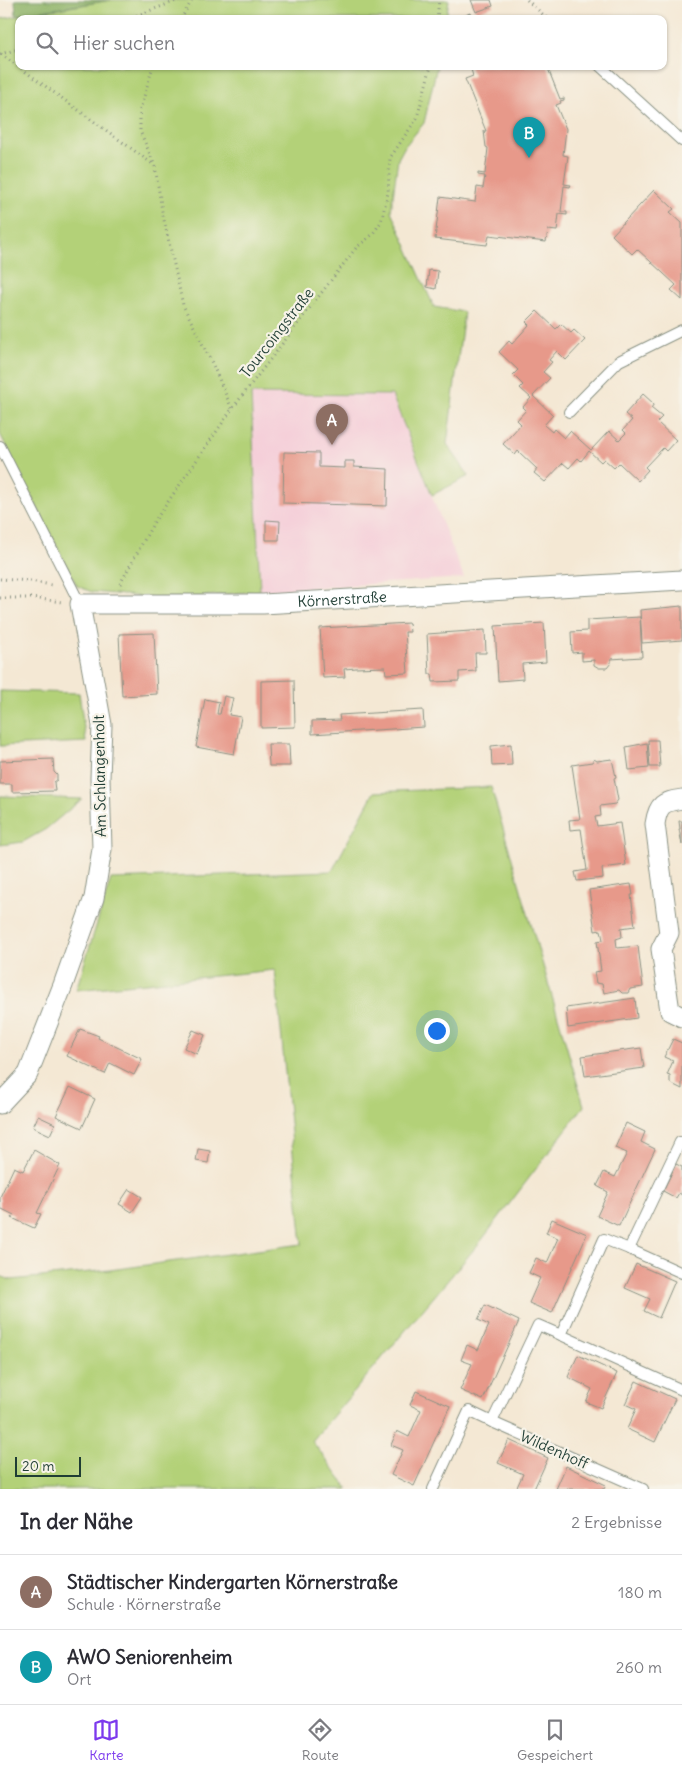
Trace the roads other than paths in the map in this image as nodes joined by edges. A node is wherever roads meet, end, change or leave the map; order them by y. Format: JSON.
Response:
{"nodes":[{"id":1,"x":604,"y":70,"type":"edge"},
{"id":2,"x":682,"y":141,"type":"edge"},
{"id":3,"x":682,"y":330,"type":"edge"},
{"id":4,"x":569,"y":412,"type":"dead end"},
{"id":5,"x":0,"y":446,"type":"edge"},
{"id":6,"x":682,"y":580,"type":"edge"},
{"id":7,"x":80,"y":604,"type":"junction"},
{"id":8,"x":682,"y":799,"type":"edge"},
{"id":9,"x":682,"y":1016,"type":"edge"},
{"id":10,"x":0,"y":1104,"type":"edge"},
{"id":11,"x":682,"y":1143,"type":"edge"},
{"id":12,"x":628,"y":1250,"type":"junction"},
{"id":13,"x":682,"y":1273,"type":"edge"},
{"id":14,"x":562,"y":1335,"type":"junction"},
{"id":15,"x":682,"y":1390,"type":"edge"},
{"id":16,"x":492,"y":1422,"type":"junction"},
{"id":17,"x":433,"y":1489,"type":"edge"},
{"id":18,"x":643,"y":1489,"type":"edge"}],
"edges":[{"from":1,"to":2,"type":"lane"},
{"from":3,"to":4,"type":"lane"},
{"from":5,"to":7,"type":"lane","name":"Am Schlangenholt"},
{"from":6,"to":7,"type":"street","name":"Körnerstraße"},
{"from":7,"to":10,"type":"street","name":"Am Schlangenholt"},
{"from":8,"to":9,"type":"street"},
{"from":11,"to":12,"type":"lane"},
{"from":12,"to":13,"type":"lane"},
{"from":12,"to":14,"type":"lane"},
{"from":14,"to":15,"type":"lane"},
{"from":14,"to":16,"type":"lane"},
{"from":16,"to":17,"type":"lane","name":"Wildenhoff"},
{"from":16,"to":18,"type":"lane","name":"Wildenhoff"}]}
